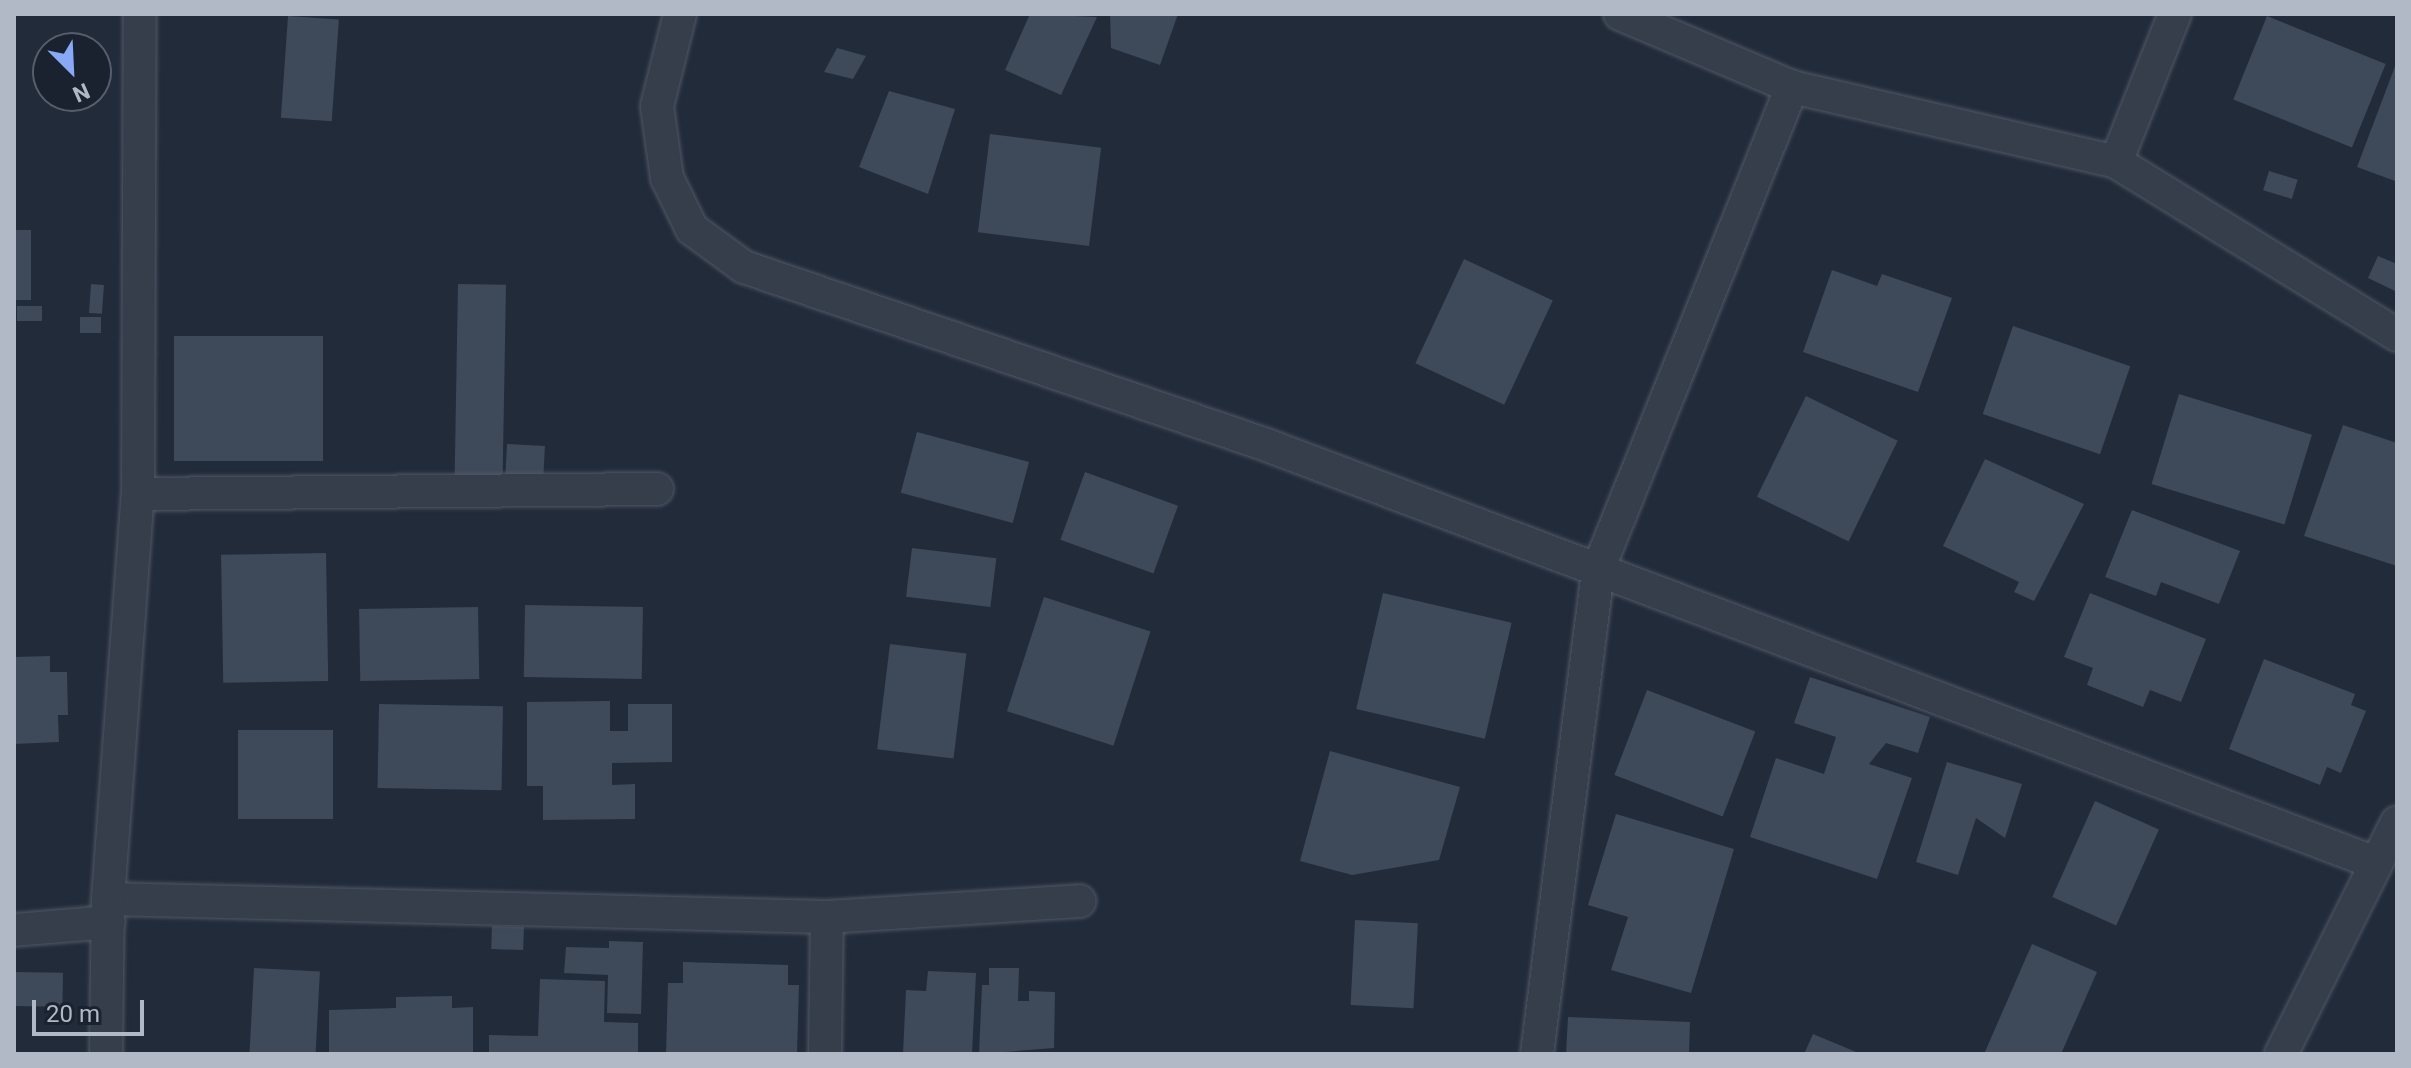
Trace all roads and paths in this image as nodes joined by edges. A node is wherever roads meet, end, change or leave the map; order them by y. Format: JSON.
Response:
{"nodes":[{"id":1,"x":140,"y":14,"type":"edge"},
{"id":2,"x":680,"y":14,"type":"edge"},
{"id":3,"x":1620,"y":14,"type":"edge"},
{"id":4,"x":2175,"y":14,"type":"edge"},
{"id":5,"x":1792,"y":87,"type":"junction"},
{"id":6,"x":2116,"y":162,"type":"junction"},
{"id":7,"x":2397,"y":335,"type":"edge"},
{"id":8,"x":657,"y":489,"type":"dead end"},
{"id":9,"x":138,"y":494,"type":"junction"},
{"id":10,"x":1598,"y":570,"type":"junction"},
{"id":11,"x":2397,"y":822,"type":"edge"},
{"id":12,"x":2373,"y":862,"type":"junction"},
{"id":13,"x":1079,"y":901,"type":"dead end"},
{"id":14,"x":108,"y":910,"type":"junction"},
{"id":15,"x":827,"y":917,"type":"junction"},
{"id":16,"x":14,"y":930,"type":"edge"},
{"id":17,"x":106,"y":1054,"type":"edge"},
{"id":18,"x":825,"y":1054,"type":"edge"},
{"id":19,"x":1537,"y":1054,"type":"edge"},
{"id":20,"x":2281,"y":1054,"type":"edge"}],
"edges":[{"from":1,"to":9,"type":"street"},
{"from":2,"to":10,"type":"street"},
{"from":3,"to":5,"type":"street"},
{"from":4,"to":6,"type":"street"},
{"from":5,"to":6,"type":"street"},
{"from":5,"to":10,"type":"street"},
{"from":6,"to":7,"type":"street"},
{"from":8,"to":9,"type":"street"},
{"from":9,"to":14,"type":"street"},
{"from":10,"to":12,"type":"street"},
{"from":10,"to":19,"type":"street"},
{"from":11,"to":12,"type":"street"},
{"from":12,"to":20,"type":"street"},
{"from":13,"to":15,"type":"street"},
{"from":14,"to":15,"type":"street"},
{"from":14,"to":16,"type":"street"},
{"from":14,"to":17,"type":"street"},
{"from":15,"to":18,"type":"street"}]}
